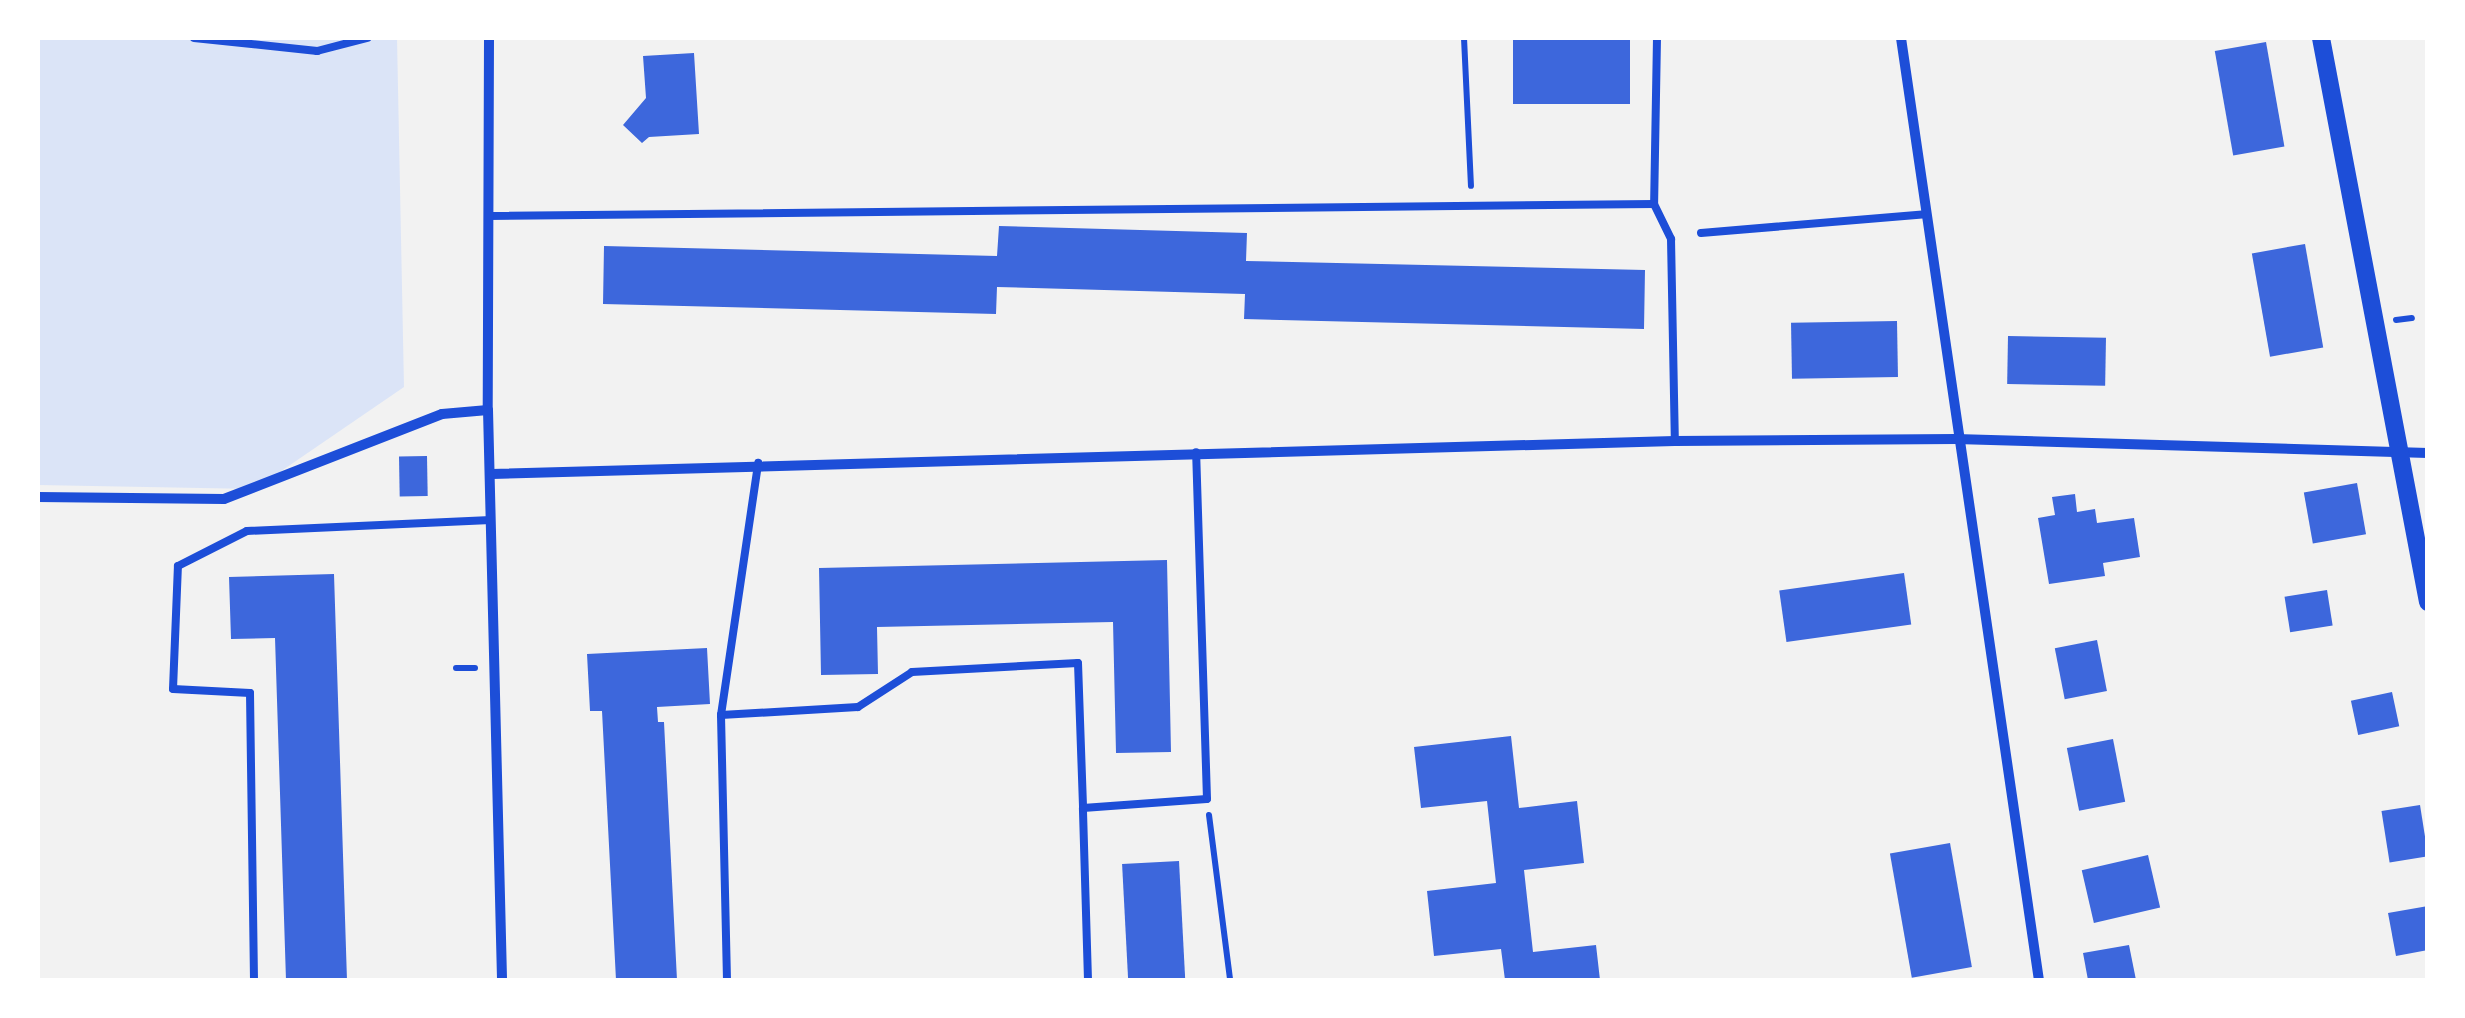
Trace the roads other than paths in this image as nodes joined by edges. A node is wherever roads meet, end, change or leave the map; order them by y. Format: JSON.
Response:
{"nodes":[{"id":1,"x":194,"y":38,"type":"edge"},
{"id":2,"x":367,"y":38,"type":"edge"},
{"id":3,"x":489,"y":38,"type":"edge"},
{"id":4,"x":1657,"y":38,"type":"edge"},
{"id":5,"x":1902,"y":38,"type":"edge"},
{"id":6,"x":2321,"y":38,"type":"edge"},
{"id":7,"x":1654,"y":204,"type":"junction"},
{"id":8,"x":1925,"y":214,"type":"junction"},
{"id":9,"x":488,"y":216,"type":"junction"},
{"id":10,"x":1701,"y":233,"type":"dead end"},
{"id":11,"x":488,"y":410,"type":"junction"},
{"id":12,"x":1956,"y":440,"type":"junction"},
{"id":13,"x":1675,"y":441,"type":"junction"},
{"id":14,"x":1196,"y":452,"type":"junction"},
{"id":15,"x":2428,"y":452,"type":"edge"},
{"id":16,"x":2400,"y":454,"type":"junction"},
{"id":17,"x":758,"y":462,"type":"junction"},
{"id":18,"x":492,"y":474,"type":"junction"},
{"id":19,"x":38,"y":497,"type":"edge"},
{"id":20,"x":491,"y":520,"type":"junction"},
{"id":21,"x":2428,"y":602,"type":"edge"},
{"id":22,"x":721,"y":715,"type":"junction"},
{"id":23,"x":1083,"y":808,"type":"junction"},
{"id":24,"x":254,"y":980,"type":"edge"},
{"id":25,"x":502,"y":980,"type":"edge"},
{"id":26,"x":727,"y":980,"type":"edge"},
{"id":27,"x":1088,"y":980,"type":"edge"},
{"id":28,"x":2039,"y":980,"type":"edge"}],
"edges":[{"from":1,"to":2,"type":"lane"},
{"from":3,"to":9,"type":"street"},
{"from":4,"to":7,"type":"lane"},
{"from":5,"to":8,"type":"street"},
{"from":6,"to":16,"type":"street"},
{"from":7,"to":9,"type":"lane"},
{"from":7,"to":13,"type":"lane"},
{"from":8,"to":10,"type":"lane"},
{"from":8,"to":12,"type":"street"},
{"from":9,"to":11,"type":"street"},
{"from":11,"to":18,"type":"street"},
{"from":11,"to":19,"type":"street"},
{"from":12,"to":13,"type":"street"},
{"from":12,"to":16,"type":"street"},
{"from":12,"to":28,"type":"street"},
{"from":13,"to":14,"type":"street"},
{"from":14,"to":17,"type":"street"},
{"from":14,"to":23,"type":"lane"},
{"from":15,"to":16,"type":"street"},
{"from":16,"to":21,"type":"street"},
{"from":17,"to":18,"type":"street"},
{"from":17,"to":22,"type":"lane"},
{"from":18,"to":20,"type":"street"},
{"from":20,"to":24,"type":"lane"},
{"from":20,"to":25,"type":"street"},
{"from":22,"to":23,"type":"lane"},
{"from":22,"to":26,"type":"lane"},
{"from":23,"to":27,"type":"lane"}]}
